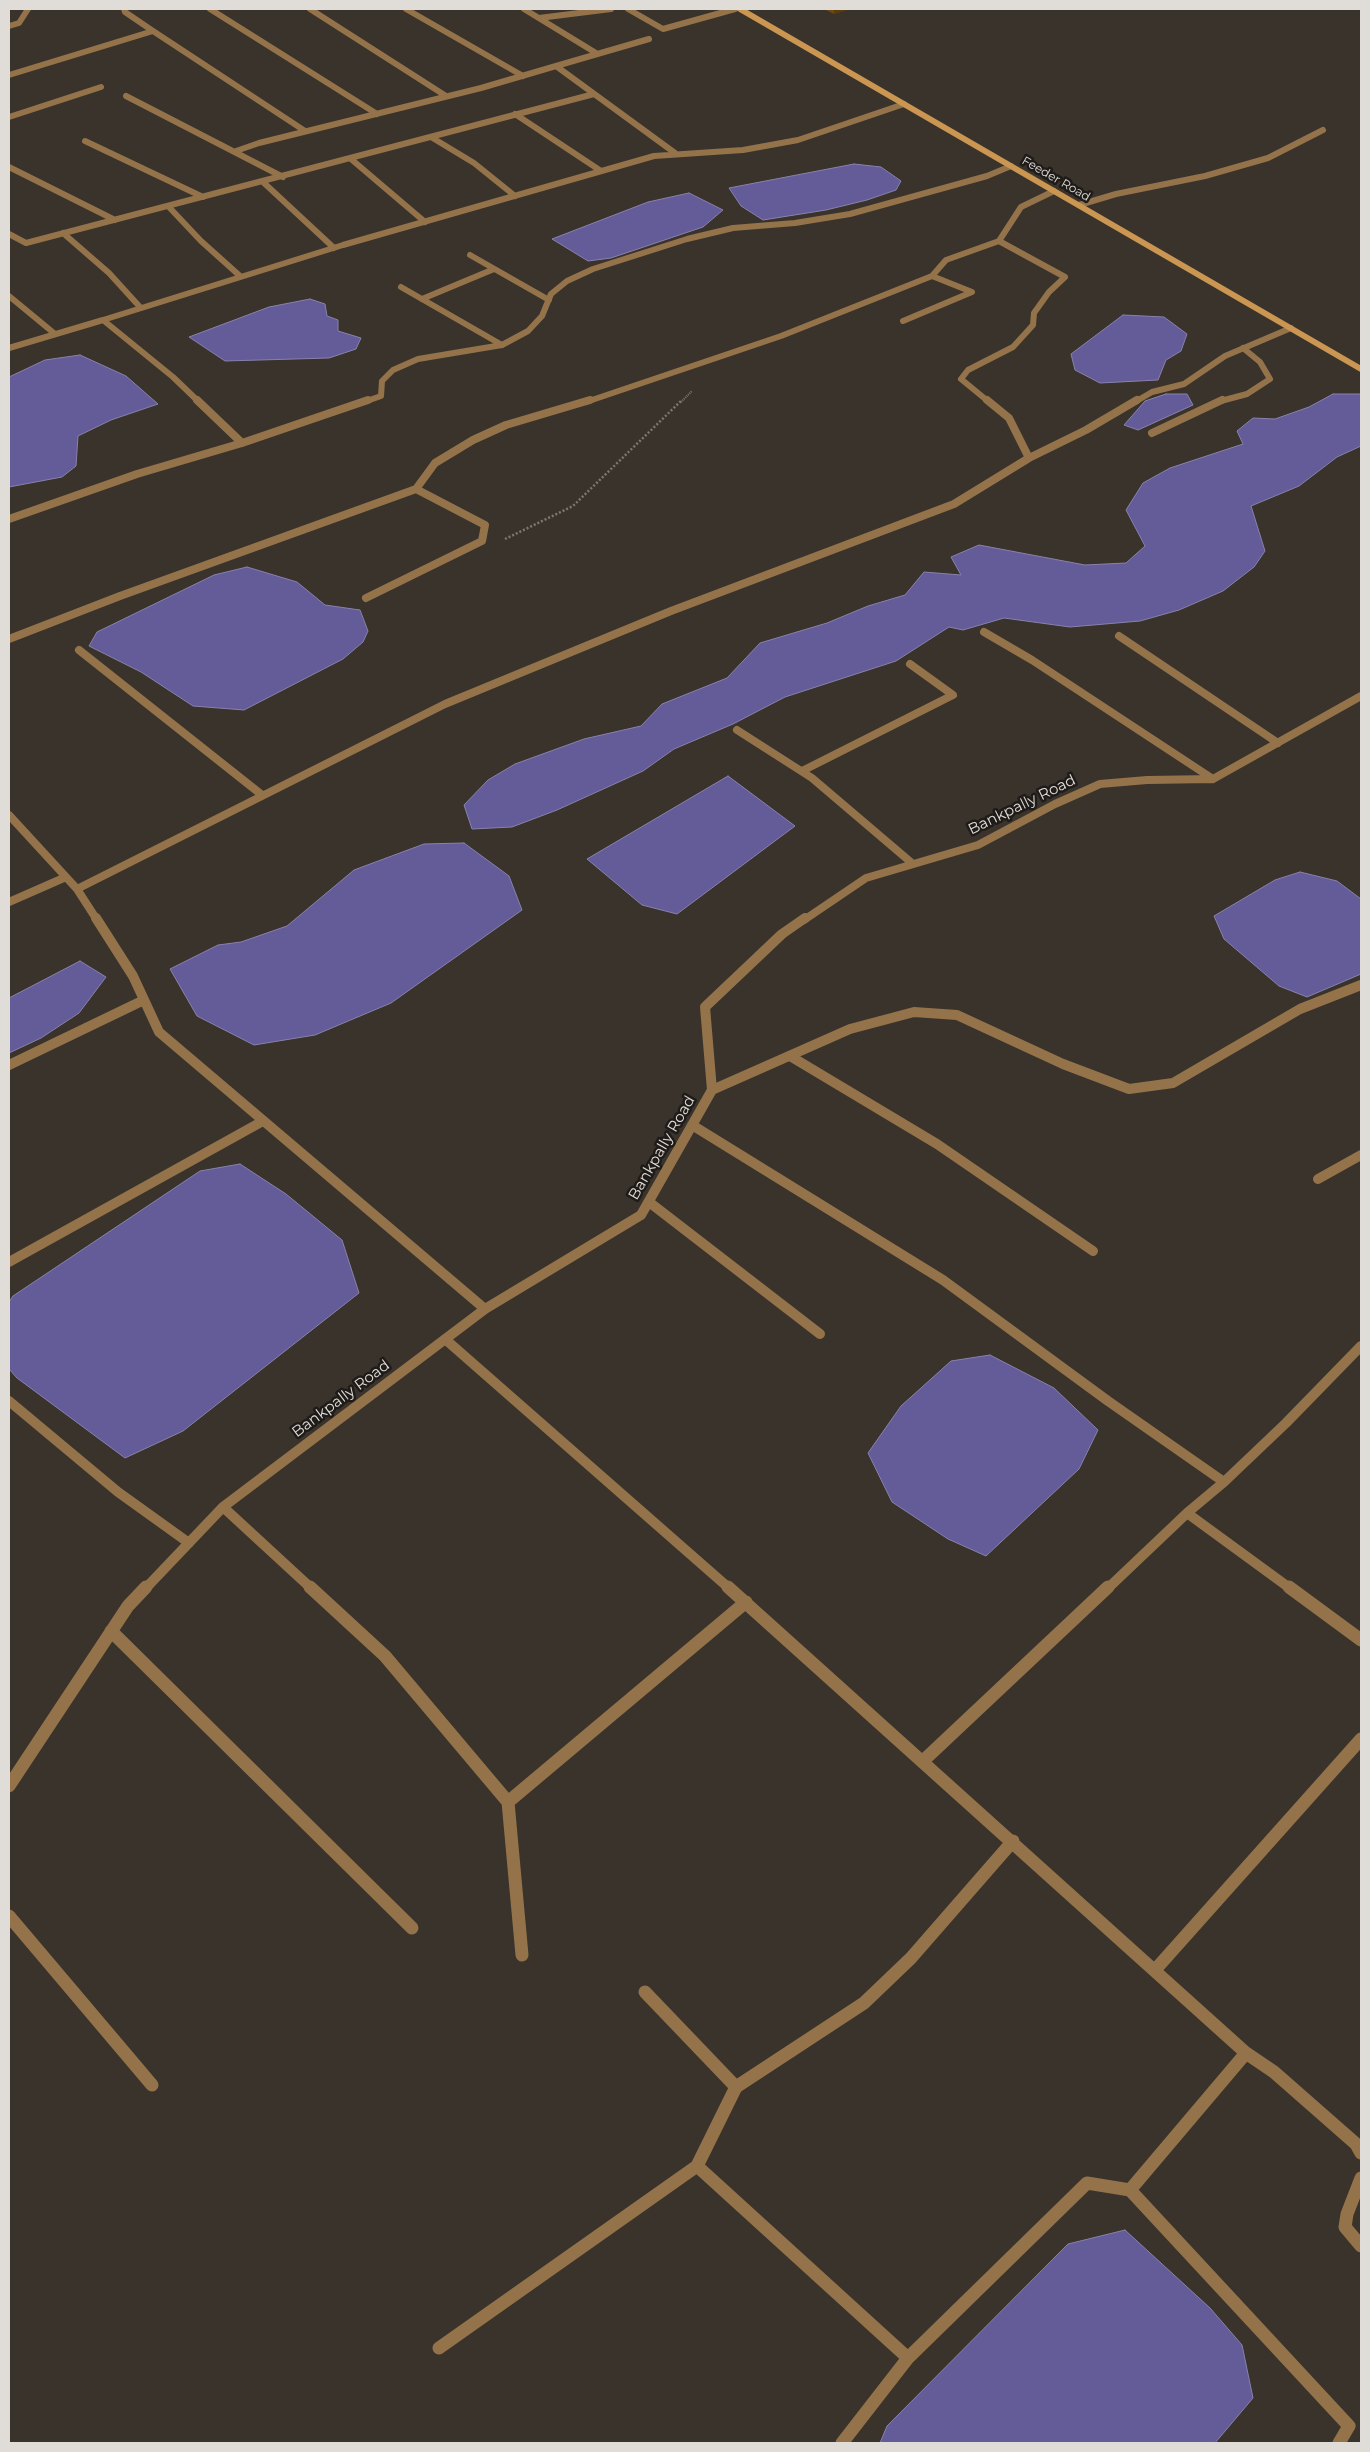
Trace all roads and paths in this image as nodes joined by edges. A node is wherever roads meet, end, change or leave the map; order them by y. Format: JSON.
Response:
{"nodes":[{"id":1,"x":28,"y":9,"type":"edge"},
{"id":2,"x":124,"y":9,"type":"edge"},
{"id":3,"x":210,"y":9,"type":"edge"},
{"id":4,"x":310,"y":9,"type":"edge"},
{"id":5,"x":406,"y":9,"type":"edge"},
{"id":6,"x":524,"y":9,"type":"edge"},
{"id":7,"x":611,"y":9,"type":"edge"},
{"id":8,"x":628,"y":9,"type":"edge"},
{"id":9,"x":735,"y":9,"type":"edge"},
{"id":10,"x":740,"y":9,"type":"edge"},
{"id":11,"x":539,"y":18,"type":"junction"},
{"id":12,"x":9,"y":26,"type":"edge"},
{"id":13,"x":153,"y":31,"type":"junction"},
{"id":14,"x":650,"y":40,"type":"dead end"},
{"id":15,"x":596,"y":53,"type":"junction"},
{"id":16,"x":556,"y":66,"type":"junction"},
{"id":17,"x":9,"y":75,"type":"edge"},
{"id":18,"x":523,"y":76,"type":"junction"},
{"id":19,"x":101,"y":87,"type":"dead end"},
{"id":20,"x":594,"y":94,"type":"junction"},
{"id":21,"x":126,"y":96,"type":"dead end"},
{"id":22,"x":446,"y":96,"type":"junction"},
{"id":23,"x":904,"y":104,"type":"junction"},
{"id":24,"x":377,"y":114,"type":"junction"},
{"id":25,"x":515,"y":114,"type":"junction"},
{"id":26,"x":9,"y":118,"type":"edge"},
{"id":27,"x":1323,"y":130,"type":"dead end"},
{"id":28,"x":305,"y":132,"type":"junction"},
{"id":29,"x":431,"y":137,"type":"junction"},
{"id":30,"x":85,"y":141,"type":"dead end"},
{"id":31,"x":236,"y":151,"type":"junction"},
{"id":32,"x":675,"y":153,"type":"junction"},
{"id":33,"x":350,"y":159,"type":"junction"},
{"id":34,"x":1011,"y":166,"type":"junction"},
{"id":35,"x":9,"y":167,"type":"edge"},
{"id":36,"x":601,"y":171,"type":"junction"},
{"id":37,"x":283,"y":176,"type":"junction"},
{"id":38,"x":263,"y":182,"type":"junction"},
{"id":39,"x":1054,"y":191,"type":"junction"},
{"id":40,"x":515,"y":196,"type":"junction"},
{"id":41,"x":203,"y":197,"type":"junction"},
{"id":42,"x":168,"y":206,"type":"junction"},
{"id":43,"x":1079,"y":206,"type":"junction"},
{"id":44,"x":115,"y":220,"type":"junction"},
{"id":45,"x":425,"y":222,"type":"junction"},
{"id":46,"x":63,"y":233,"type":"junction"},
{"id":47,"x":9,"y":234,"type":"edge"},
{"id":48,"x":999,"y":241,"type":"junction"},
{"id":49,"x":334,"y":248,"type":"junction"},
{"id":50,"x":470,"y":254,"type":"dead end"},
{"id":51,"x":494,"y":268,"type":"junction"},
{"id":52,"x":240,"y":276,"type":"junction"},
{"id":53,"x":932,"y":276,"type":"junction"},
{"id":54,"x":401,"y":287,"type":"dead end"},
{"id":55,"x":9,"y":296,"type":"edge"},
{"id":56,"x":422,"y":299,"type":"junction"},
{"id":57,"x":549,"y":300,"type":"junction"},
{"id":58,"x":139,"y":306,"type":"junction"},
{"id":59,"x":103,"y":320,"type":"junction"},
{"id":60,"x":903,"y":321,"type":"dead end"},
{"id":61,"x":1291,"y":328,"type":"junction"},
{"id":62,"x":55,"y":334,"type":"junction"},
{"id":63,"x":502,"y":345,"type":"junction"},
{"id":64,"x":9,"y":348,"type":"edge"},
{"id":65,"x":1243,"y":348,"type":"junction"},
{"id":66,"x":1361,"y":369,"type":"edge"},
{"id":67,"x":697,"y":386,"type":"dead end"},
{"id":68,"x":1152,"y":432,"type":"dead end"},
{"id":69,"x":242,"y":443,"type":"junction"},
{"id":70,"x":1029,"y":458,"type":"junction"},
{"id":71,"x":416,"y":489,"type":"junction"},
{"id":72,"x":9,"y":519,"type":"edge"},
{"id":73,"x":482,"y":541,"type":"junction"},
{"id":74,"x":366,"y":598,"type":"dead end"},
{"id":75,"x":984,"y":632,"type":"dead end"},
{"id":76,"x":1120,"y":636,"type":"dead end"},
{"id":77,"x":9,"y":639,"type":"edge"},
{"id":78,"x":80,"y":650,"type":"dead end"},
{"id":79,"x":910,"y":664,"type":"dead end"},
{"id":80,"x":1361,"y":696,"type":"edge"},
{"id":81,"x":736,"y":730,"type":"dead end"},
{"id":82,"x":1278,"y":743,"type":"junction"},
{"id":83,"x":802,"y":771,"type":"junction"},
{"id":84,"x":1213,"y":779,"type":"junction"},
{"id":85,"x":262,"y":796,"type":"junction"},
{"id":86,"x":9,"y":815,"type":"edge"},
{"id":87,"x":914,"y":864,"type":"junction"},
{"id":88,"x":66,"y":878,"type":"junction"},
{"id":89,"x":77,"y":889,"type":"junction"},
{"id":90,"x":9,"y":902,"type":"edge"},
{"id":91,"x":1361,"y":985,"type":"edge"},
{"id":92,"x":144,"y":1000,"type":"junction"},
{"id":93,"x":790,"y":1056,"type":"junction"},
{"id":94,"x":9,"y":1066,"type":"edge"},
{"id":95,"x":712,"y":1090,"type":"junction"},
{"id":96,"x":263,"y":1121,"type":"junction"},
{"id":97,"x":692,"y":1125,"type":"junction"},
{"id":98,"x":1361,"y":1155,"type":"edge"},
{"id":99,"x":1318,"y":1180,"type":"dead end"},
{"id":100,"x":649,"y":1202,"type":"junction"},
{"id":101,"x":1093,"y":1251,"type":"dead end"},
{"id":102,"x":9,"y":1262,"type":"edge"},
{"id":103,"x":485,"y":1309,"type":"junction"},
{"id":104,"x":820,"y":1334,"type":"dead end"},
{"id":105,"x":445,"y":1339,"type":"junction"},
{"id":106,"x":1361,"y":1346,"type":"edge"},
{"id":107,"x":9,"y":1401,"type":"edge"},
{"id":108,"x":1224,"y":1482,"type":"junction"},
{"id":109,"x":223,"y":1507,"type":"junction"},
{"id":110,"x":1187,"y":1513,"type":"junction"},
{"id":111,"x":189,"y":1543,"type":"junction"},
{"id":112,"x":746,"y":1602,"type":"junction"},
{"id":113,"x":111,"y":1631,"type":"junction"},
{"id":114,"x":1361,"y":1640,"type":"edge"},
{"id":115,"x":1361,"y":1740,"type":"edge"},
{"id":116,"x":923,"y":1761,"type":"junction"},
{"id":117,"x":9,"y":1786,"type":"edge"},
{"id":118,"x":508,"y":1802,"type":"junction"},
{"id":119,"x":1013,"y":1841,"type":"junction"},
{"id":120,"x":9,"y":1916,"type":"edge"},
{"id":121,"x":412,"y":1928,"type":"dead end"},
{"id":122,"x":522,"y":1955,"type":"dead end"},
{"id":123,"x":1155,"y":1970,"type":"junction"},
{"id":124,"x":645,"y":1992,"type":"dead end"},
{"id":125,"x":1246,"y":2053,"type":"junction"},
{"id":126,"x":152,"y":2085,"type":"dead end"},
{"id":127,"x":736,"y":2087,"type":"junction"},
{"id":128,"x":1361,"y":2153,"type":"edge"},
{"id":129,"x":697,"y":2166,"type":"junction"},
{"id":130,"x":1361,"y":2178,"type":"edge"},
{"id":131,"x":1130,"y":2190,"type":"junction"},
{"id":132,"x":1361,"y":2246,"type":"edge"},
{"id":133,"x":439,"y":2348,"type":"dead end"},
{"id":134,"x":908,"y":2358,"type":"junction"},
{"id":135,"x":842,"y":2443,"type":"edge"},
{"id":136,"x":1339,"y":2443,"type":"edge"}],
"edges":[{"from":1,"to":12,"type":"street"},
{"from":2,"to":13,"type":"street"},
{"from":3,"to":24,"type":"street"},
{"from":4,"to":22,"type":"street"},
{"from":5,"to":18,"type":"street"},
{"from":6,"to":11,"type":"street"},
{"from":7,"to":11,"type":"street"},
{"from":8,"to":9,"type":"street"},
{"from":10,"to":23,"type":"street","name":"Feeder Road"},
{"from":11,"to":15,"type":"street"},
{"from":13,"to":17,"type":"street"},
{"from":13,"to":28,"type":"street"},
{"from":14,"to":15,"type":"street"},
{"from":15,"to":16,"type":"street"},
{"from":16,"to":18,"type":"street"},
{"from":16,"to":20,"type":"street"},
{"from":18,"to":22,"type":"street"},
{"from":19,"to":26,"type":"street"},
{"from":20,"to":25,"type":"street"},
{"from":20,"to":32,"type":"street"},
{"from":21,"to":31,"type":"street"},
{"from":22,"to":24,"type":"street"},
{"from":23,"to":32,"type":"street"},
{"from":23,"to":34,"type":"street","name":"Feeder Road"},
{"from":24,"to":28,"type":"street"},
{"from":25,"to":29,"type":"street"},
{"from":25,"to":36,"type":"street"},
{"from":27,"to":43,"type":"street"},
{"from":28,"to":31,"type":"street"},
{"from":29,"to":33,"type":"street"},
{"from":29,"to":40,"type":"street"},
{"from":30,"to":41,"type":"street"},
{"from":31,"to":37,"type":"street"},
{"from":32,"to":36,"type":"street"},
{"from":33,"to":37,"type":"street"},
{"from":33,"to":45,"type":"street"},
{"from":34,"to":39,"type":"street","name":"Feeder Road"},
{"from":34,"to":57,"type":"street"},
{"from":35,"to":44,"type":"street"},
{"from":36,"to":40,"type":"street"},
{"from":37,"to":38,"type":"street"},
{"from":38,"to":41,"type":"street"},
{"from":38,"to":49,"type":"street"},
{"from":39,"to":43,"type":"street","name":"Feeder Road"},
{"from":39,"to":48,"type":"street"},
{"from":40,"to":45,"type":"street"},
{"from":41,"to":42,"type":"street"},
{"from":42,"to":44,"type":"street"},
{"from":42,"to":52,"type":"street"},
{"from":43,"to":61,"type":"street","name":"Feeder Road"},
{"from":44,"to":46,"type":"street"},
{"from":45,"to":49,"type":"street"},
{"from":46,"to":47,"type":"street"},
{"from":46,"to":58,"type":"street"},
{"from":48,"to":53,"type":"street"},
{"from":48,"to":70,"type":"street"},
{"from":49,"to":52,"type":"street"},
{"from":50,"to":51,"type":"street"},
{"from":51,"to":56,"type":"street"},
{"from":51,"to":57,"type":"street"},
{"from":52,"to":58,"type":"street"},
{"from":53,"to":60,"type":"street"},
{"from":53,"to":71,"type":"street"},
{"from":54,"to":56,"type":"street"},
{"from":55,"to":62,"type":"street"},
{"from":56,"to":63,"type":"street"},
{"from":57,"to":63,"type":"street"},
{"from":58,"to":59,"type":"street"},
{"from":59,"to":62,"type":"street"},
{"from":59,"to":69,"type":"street"},
{"from":61,"to":65,"type":"street"},
{"from":61,"to":66,"type":"street","name":"Feeder Road"},
{"from":62,"to":64,"type":"street"},
{"from":63,"to":69,"type":"street"},
{"from":65,"to":68,"type":"street"},
{"from":65,"to":70,"type":"street"},
{"from":67,"to":73,"type":"path"},
{"from":69,"to":72,"type":"street"},
{"from":70,"to":85,"type":"street"},
{"from":71,"to":73,"type":"street"},
{"from":71,"to":77,"type":"street"},
{"from":73,"to":74,"type":"street"},
{"from":75,"to":84,"type":"street"},
{"from":76,"to":82,"type":"street"},
{"from":78,"to":85,"type":"street"},
{"from":79,"to":83,"type":"street"},
{"from":80,"to":82,"type":"street","name":"Bankpally Road"},
{"from":81,"to":83,"type":"street"},
{"from":82,"to":84,"type":"street","name":"Bankpally Road"},
{"from":83,"to":87,"type":"street"},
{"from":84,"to":87,"type":"street","name":"Bankpally Road"},
{"from":85,"to":89,"type":"street"},
{"from":86,"to":88,"type":"street"},
{"from":87,"to":95,"type":"street","name":"Bankpally Road"},
{"from":88,"to":89,"type":"street"},
{"from":88,"to":90,"type":"street"},
{"from":89,"to":92,"type":"street"},
{"from":91,"to":93,"type":"street"},
{"from":92,"to":94,"type":"street"},
{"from":92,"to":96,"type":"street"},
{"from":93,"to":95,"type":"street"},
{"from":93,"to":101,"type":"street"},
{"from":95,"to":97,"type":"street","name":"Bankpally Road"},
{"from":96,"to":102,"type":"street"},
{"from":96,"to":103,"type":"street"},
{"from":97,"to":100,"type":"street","name":"Bankpally Road"},
{"from":97,"to":108,"type":"street"},
{"from":98,"to":99,"type":"street"},
{"from":100,"to":103,"type":"street","name":"Bankpally Road"},
{"from":100,"to":104,"type":"street"},
{"from":103,"to":105,"type":"street","name":"Bankpally Road"},
{"from":105,"to":109,"type":"street","name":"Bankpally Road"},
{"from":105,"to":112,"type":"street"},
{"from":106,"to":108,"type":"street"},
{"from":107,"to":111,"type":"street"},
{"from":108,"to":110,"type":"street"},
{"from":109,"to":111,"type":"street","name":"Bankpally Road"},
{"from":109,"to":118,"type":"street"},
{"from":110,"to":114,"type":"street"},
{"from":110,"to":116,"type":"street"},
{"from":111,"to":113,"type":"street","name":"Bankpally Road"},
{"from":112,"to":116,"type":"street"},
{"from":112,"to":118,"type":"street"},
{"from":113,"to":117,"type":"street","name":"Bankpally Road"},
{"from":113,"to":121,"type":"street"},
{"from":115,"to":123,"type":"street"},
{"from":116,"to":119,"type":"street"},
{"from":118,"to":122,"type":"street"},
{"from":119,"to":123,"type":"street"},
{"from":119,"to":127,"type":"street"},
{"from":120,"to":126,"type":"street"},
{"from":123,"to":125,"type":"street"},
{"from":124,"to":127,"type":"street"},
{"from":125,"to":128,"type":"street"},
{"from":125,"to":131,"type":"street"},
{"from":127,"to":129,"type":"street"},
{"from":129,"to":133,"type":"street"},
{"from":129,"to":134,"type":"street"},
{"from":130,"to":132,"type":"street"},
{"from":131,"to":134,"type":"street"},
{"from":131,"to":136,"type":"street"},
{"from":134,"to":135,"type":"street"}]}
